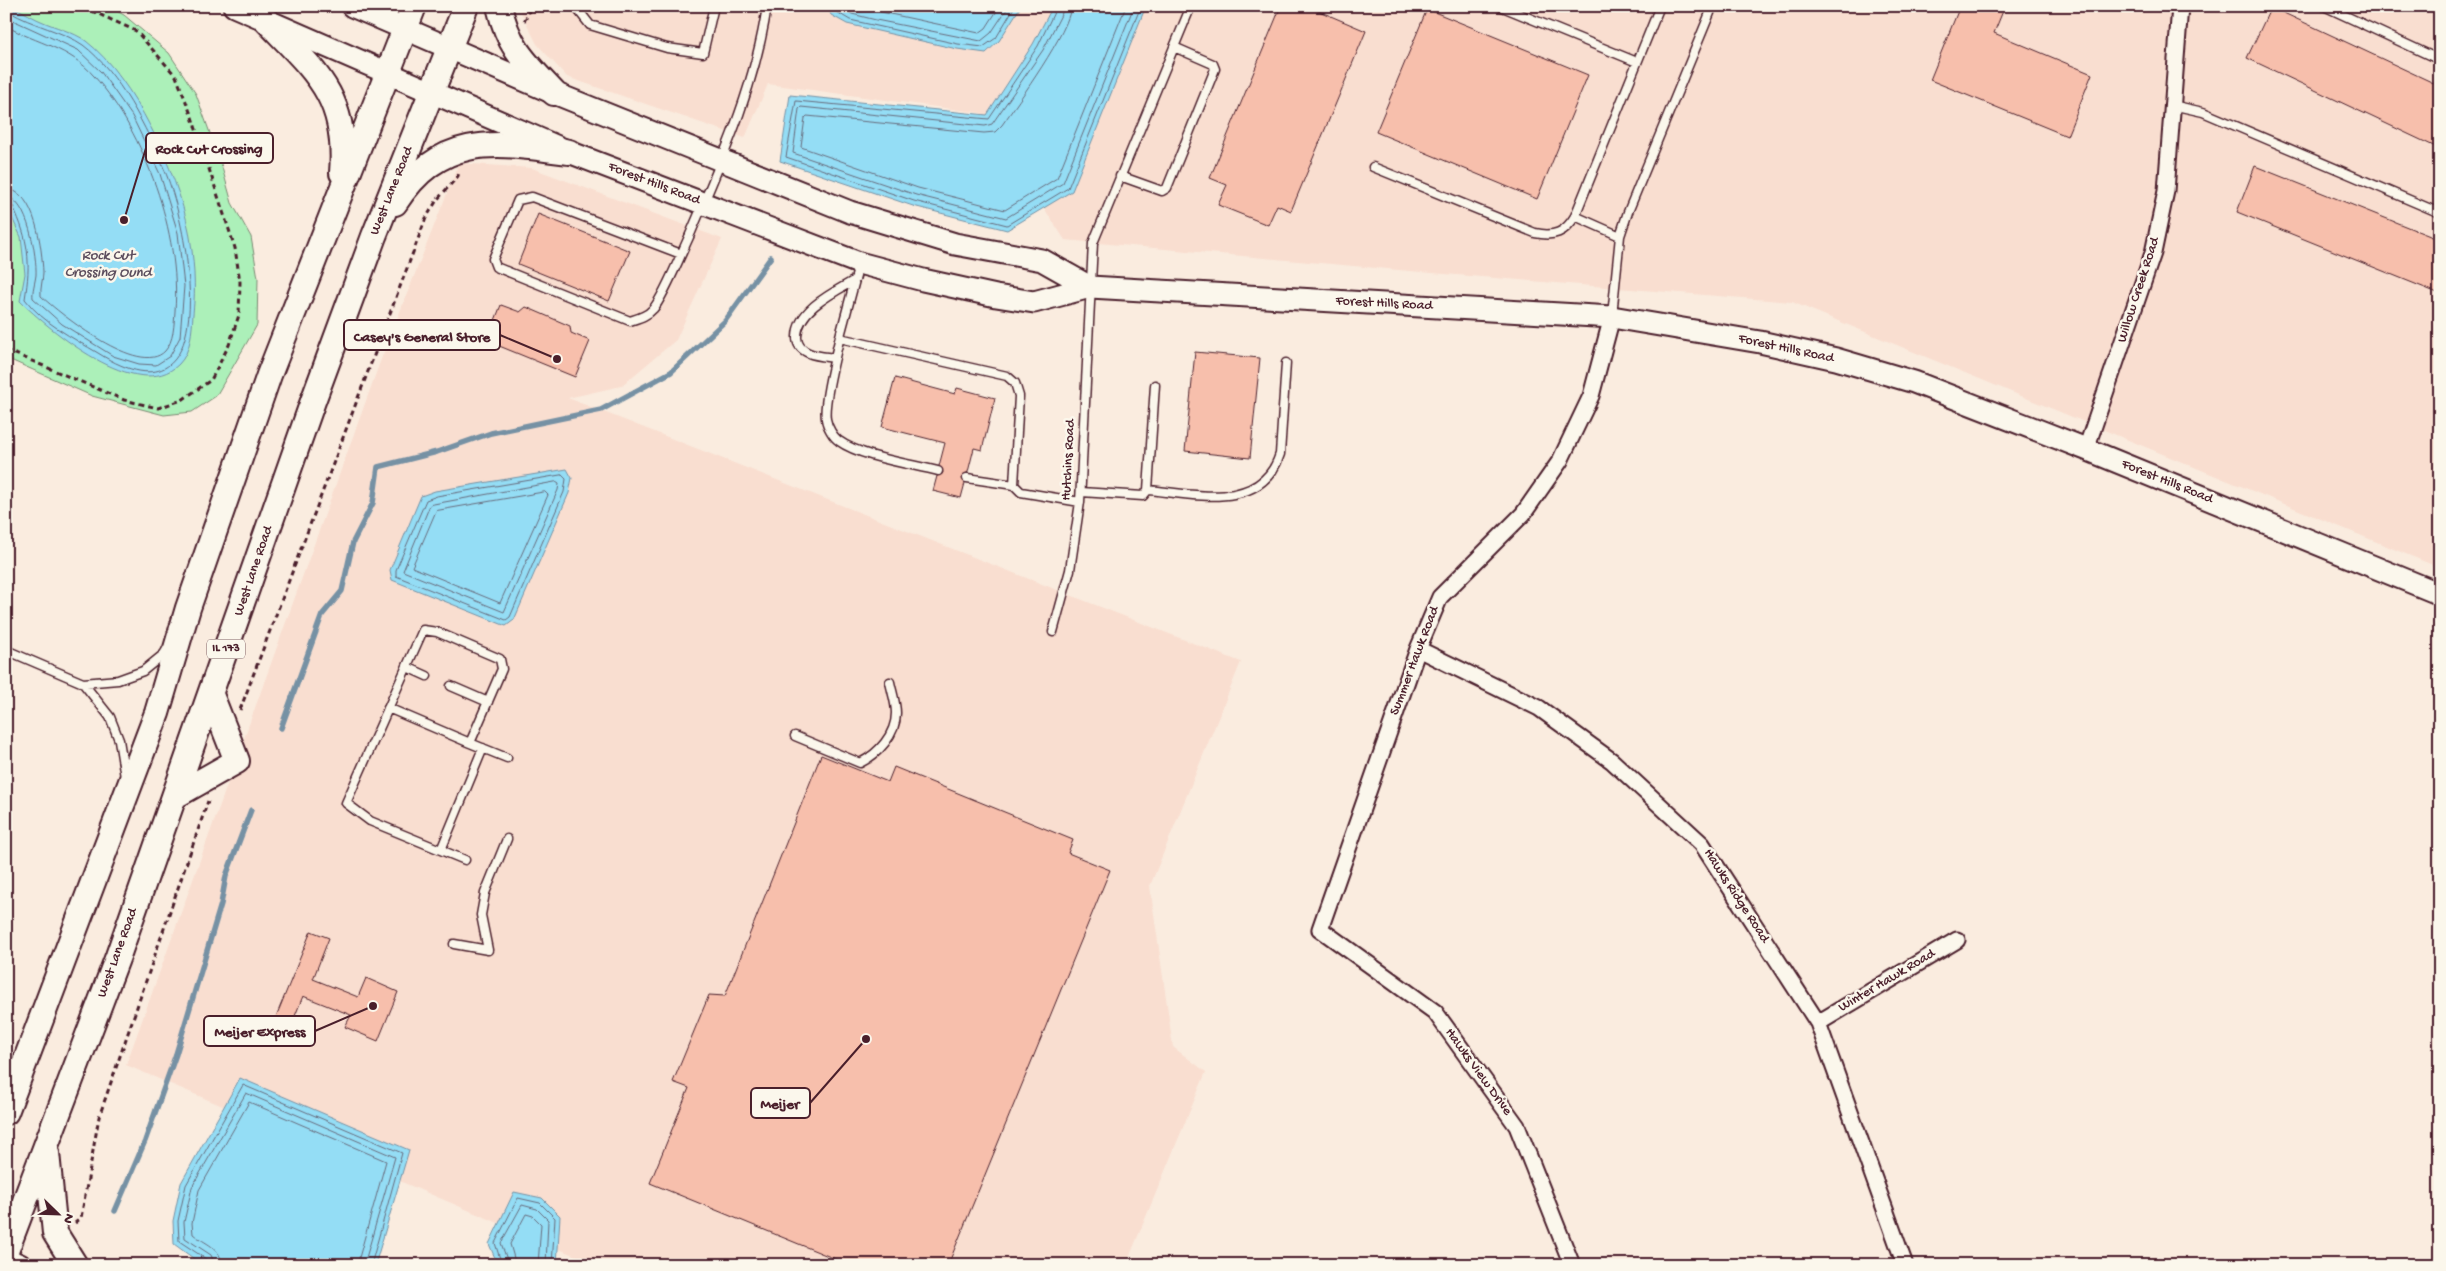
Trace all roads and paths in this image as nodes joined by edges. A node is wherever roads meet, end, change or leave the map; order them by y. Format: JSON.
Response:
{"nodes":[{"id":1,"x":81,"y":6,"type":"edge"},
{"id":2,"x":234,"y":6,"type":"edge"},
{"id":3,"x":352,"y":6,"type":"edge"},
{"id":4,"x":414,"y":6,"type":"edge"},
{"id":5,"x":466,"y":6,"type":"edge"},
{"id":6,"x":499,"y":6,"type":"edge"},
{"id":7,"x":575,"y":6,"type":"edge"},
{"id":8,"x":714,"y":6,"type":"edge"},
{"id":9,"x":767,"y":6,"type":"edge"},
{"id":10,"x":1191,"y":6,"type":"edge"},
{"id":11,"x":1500,"y":6,"type":"edge"},
{"id":12,"x":1660,"y":6,"type":"edge"},
{"id":13,"x":1711,"y":6,"type":"edge"},
{"id":14,"x":2180,"y":6,"type":"edge"},
{"id":15,"x":2324,"y":6,"type":"edge"},
{"id":16,"x":266,"y":21,"type":"junction"},
{"id":17,"x":405,"y":29,"type":"junction"},
{"id":18,"x":1174,"y":47,"type":"junction"},
{"id":19,"x":449,"y":48,"type":"junction"},
{"id":20,"x":2440,"y":60,"type":"edge"},
{"id":21,"x":1637,"y":62,"type":"junction"},
{"id":22,"x":387,"y":73,"type":"junction"},
{"id":23,"x":431,"y":92,"type":"junction"},
{"id":24,"x":554,"y":94,"type":"junction"},
{"id":25,"x":2172,"y":105,"type":"junction"},
{"id":26,"x":568,"y":152,"type":"junction"},
{"id":27,"x":722,"y":160,"type":"junction"},
{"id":28,"x":1373,"y":167,"type":"dead end"},
{"id":29,"x":460,"y":168,"type":"dead end"},
{"id":30,"x":1120,"y":176,"type":"junction"},
{"id":31,"x":704,"y":202,"type":"junction"},
{"id":32,"x":2440,"y":212,"type":"edge"},
{"id":33,"x":331,"y":216,"type":"junction"},
{"id":34,"x":1575,"y":216,"type":"junction"},
{"id":35,"x":374,"y":236,"type":"junction"},
{"id":36,"x":1620,"y":236,"type":"junction"},
{"id":37,"x":681,"y":254,"type":"junction"},
{"id":38,"x":857,"y":271,"type":"junction"},
{"id":39,"x":1090,"y":287,"type":"junction"},
{"id":40,"x":1612,"y":317,"type":"junction"},
{"id":41,"x":840,"y":336,"type":"junction"},
{"id":42,"x":6,"y":350,"type":"edge"},
{"id":43,"x":835,"y":358,"type":"junction"},
{"id":44,"x":1286,"y":363,"type":"dead end"},
{"id":45,"x":1155,"y":385,"type":"dead end"},
{"id":46,"x":2086,"y":449,"type":"junction"},
{"id":47,"x":938,"y":471,"type":"dead end"},
{"id":48,"x":967,"y":478,"type":"dead end"},
{"id":49,"x":1014,"y":485,"type":"junction"},
{"id":50,"x":1148,"y":490,"type":"junction"},
{"id":51,"x":1081,"y":492,"type":"junction"},
{"id":52,"x":1080,"y":502,"type":"junction"},
{"id":53,"x":2440,"y":594,"type":"edge"},
{"id":54,"x":188,"y":608,"type":"junction"},
{"id":55,"x":1053,"y":632,"type":"dead end"},
{"id":56,"x":1418,"y":649,"type":"junction"},
{"id":57,"x":6,"y":650,"type":"edge"},
{"id":58,"x":407,"y":667,"type":"junction"},
{"id":59,"x":427,"y":676,"type":"dead end"},
{"id":60,"x":890,"y":682,"type":"dead end"},
{"id":61,"x":83,"y":683,"type":"junction"},
{"id":62,"x":451,"y":686,"type":"dead end"},
{"id":63,"x":210,"y":695,"type":"junction"},
{"id":64,"x":488,"y":702,"type":"junction"},
{"id":65,"x":388,"y":708,"type":"junction"},
{"id":66,"x":795,"y":736,"type":"dead end"},
{"id":67,"x":229,"y":741,"type":"junction"},
{"id":68,"x":470,"y":743,"type":"junction"},
{"id":69,"x":483,"y":748,"type":"junction"},
{"id":70,"x":506,"y":758,"type":"dead end"},
{"id":71,"x":218,"y":772,"type":"junction"},
{"id":72,"x":128,"y":796,"type":"junction"},
{"id":73,"x":175,"y":796,"type":"junction"},
{"id":74,"x":507,"y":839,"type":"dead end"},
{"id":75,"x":441,"y":850,"type":"junction"},
{"id":76,"x":465,"y":860,"type":"dead end"},
{"id":77,"x":1320,"y":929,"type":"joint"},
{"id":78,"x":1957,"y":940,"type":"dead end"},
{"id":79,"x":454,"y":944,"type":"dead end"},
{"id":80,"x":1818,"y":1023,"type":"junction"},
{"id":81,"x":6,"y":1112,"type":"edge"},
{"id":82,"x":48,"y":1142,"type":"junction"},
{"id":83,"x":74,"y":1224,"type":"dead end"},
{"id":84,"x":6,"y":1251,"type":"edge"},
{"id":85,"x":6,"y":1260,"type":"edge"},
{"id":86,"x":20,"y":1265,"type":"edge"},
{"id":87,"x":74,"y":1265,"type":"edge"},
{"id":88,"x":1572,"y":1265,"type":"edge"},
{"id":89,"x":1905,"y":1265,"type":"edge"}],
"edges":[{"from":1,"to":42,"type":"path"},
{"from":2,"to":16,"type":"street","name":"Forest Hills Road"},
{"from":3,"to":17,"type":"street","name":"Forest Hills Road"},
{"from":4,"to":17,"type":"main road"},
{"from":5,"to":19,"type":"main road","name":"West Lane Road","number":"IL 173"},
{"from":6,"to":24,"type":"main road"},
{"from":7,"to":8,"type":"lane"},
{"from":9,"to":27,"type":"lane"},
{"from":10,"to":18,"type":"lane","name":"Hutchins Road"},
{"from":11,"to":21,"type":"lane"},
{"from":12,"to":21,"type":"lane"},
{"from":13,"to":36,"type":"lane"},
{"from":14,"to":25,"type":"street","name":"Willow Creek Road"},
{"from":15,"to":20,"type":"lane"},
{"from":16,"to":22,"type":"street","name":"Forest Hills Road"},
{"from":16,"to":33,"type":"main road"},
{"from":17,"to":19,"type":"street","name":"Forest Hills Road"},
{"from":17,"to":22,"type":"main road"},
{"from":18,"to":30,"type":"lane","name":"Hutchins Road"},
{"from":18,"to":30,"type":"lane"},
{"from":19,"to":23,"type":"main road","name":"West Lane Road","number":"IL 173"},
{"from":19,"to":24,"type":"street","name":"Forest Hills Road"},
{"from":21,"to":34,"type":"lane"},
{"from":22,"to":23,"type":"street","name":"Forest Hills Road"},
{"from":22,"to":33,"type":"main road"},
{"from":23,"to":26,"type":"street","name":"Forest Hills Road"},
{"from":23,"to":35,"type":"main road","name":"West Lane Road","number":"IL 173"},
{"from":24,"to":27,"type":"street","name":"Forest Hills Road"},
{"from":25,"to":32,"type":"lane"},
{"from":25,"to":46,"type":"street","name":"Willow Creek Road"},
{"from":26,"to":31,"type":"street","name":"Forest Hills Road"},
{"from":26,"to":35,"type":"main road"},
{"from":27,"to":31,"type":"lane"},
{"from":27,"to":39,"type":"street","name":"Forest Hills Road"},
{"from":28,"to":34,"type":"lane"},
{"from":29,"to":67,"type":"path"},
{"from":30,"to":39,"type":"lane","name":"Hutchins Road"},
{"from":31,"to":37,"type":"lane"},
{"from":31,"to":38,"type":"street","name":"Forest Hills Road"},
{"from":33,"to":54,"type":"main road"},
{"from":34,"to":36,"type":"lane"},
{"from":35,"to":63,"type":"main road","name":"West Lane Road","number":"IL 173"},
{"from":36,"to":40,"type":"lane"},
{"from":37,"to":37,"type":"lane"},
{"from":38,"to":39,"type":"street","name":"Forest Hills Road"},
{"from":38,"to":41,"type":"lane"},
{"from":38,"to":43,"type":"lane"},
{"from":39,"to":40,"type":"street","name":"Forest Hills Road"},
{"from":39,"to":51,"type":"lane","name":"Hutchins Road"},
{"from":40,"to":46,"type":"street","name":"Forest Hills Road"},
{"from":40,"to":56,"type":"street","name":"Summer Hawk Road"},
{"from":41,"to":43,"type":"lane"},
{"from":41,"to":49,"type":"lane"},
{"from":43,"to":47,"type":"lane"},
{"from":44,"to":50,"type":"lane"},
{"from":45,"to":50,"type":"lane"},
{"from":46,"to":53,"type":"street","name":"Forest Hills Road"},
{"from":48,"to":49,"type":"lane"},
{"from":49,"to":52,"type":"lane"},
{"from":50,"to":51,"type":"lane"},
{"from":51,"to":52,"type":"lane","name":"Hutchins Road"},
{"from":52,"to":55,"type":"lane","name":"Hutchins Road"},
{"from":54,"to":61,"type":"lane"},
{"from":54,"to":72,"type":"main road"},
{"from":56,"to":77,"type":"street","name":"Summer Hawk Road"},
{"from":56,"to":80,"type":"street","name":"Hawks Ridge Road"},
{"from":57,"to":61,"type":"lane"},
{"from":58,"to":59,"type":"lane"},
{"from":58,"to":64,"type":"lane"},
{"from":58,"to":65,"type":"lane"},
{"from":60,"to":66,"type":"lane"},
{"from":61,"to":72,"type":"lane"},
{"from":62,"to":64,"type":"lane"},
{"from":63,"to":67,"type":"main road"},
{"from":63,"to":73,"type":"main road","name":"West Lane Road","number":"IL 173"},
{"from":64,"to":68,"type":"lane"},
{"from":65,"to":68,"type":"lane"},
{"from":65,"to":75,"type":"lane"},
{"from":67,"to":71,"type":"main road"},
{"from":68,"to":69,"type":"lane"},
{"from":69,"to":70,"type":"lane"},
{"from":69,"to":75,"type":"lane"},
{"from":71,"to":73,"type":"main road"},
{"from":71,"to":83,"type":"path"},
{"from":72,"to":81,"type":"main road"},
{"from":73,"to":82,"type":"main road","name":"West Lane Road","number":"IL 173"},
{"from":74,"to":79,"type":"lane"},
{"from":75,"to":76,"type":"lane"},
{"from":77,"to":88,"type":"street","name":"Hawks View Drive"},
{"from":78,"to":80,"type":"street","name":"Winter Hawk Road"},
{"from":80,"to":89,"type":"street","name":"Hawks Ridge Road"},
{"from":82,"to":84,"type":"main road","name":"West Lane Road","number":"IL 173"},
{"from":82,"to":87,"type":"main road"},
{"from":85,"to":86,"type":"street"}]}
